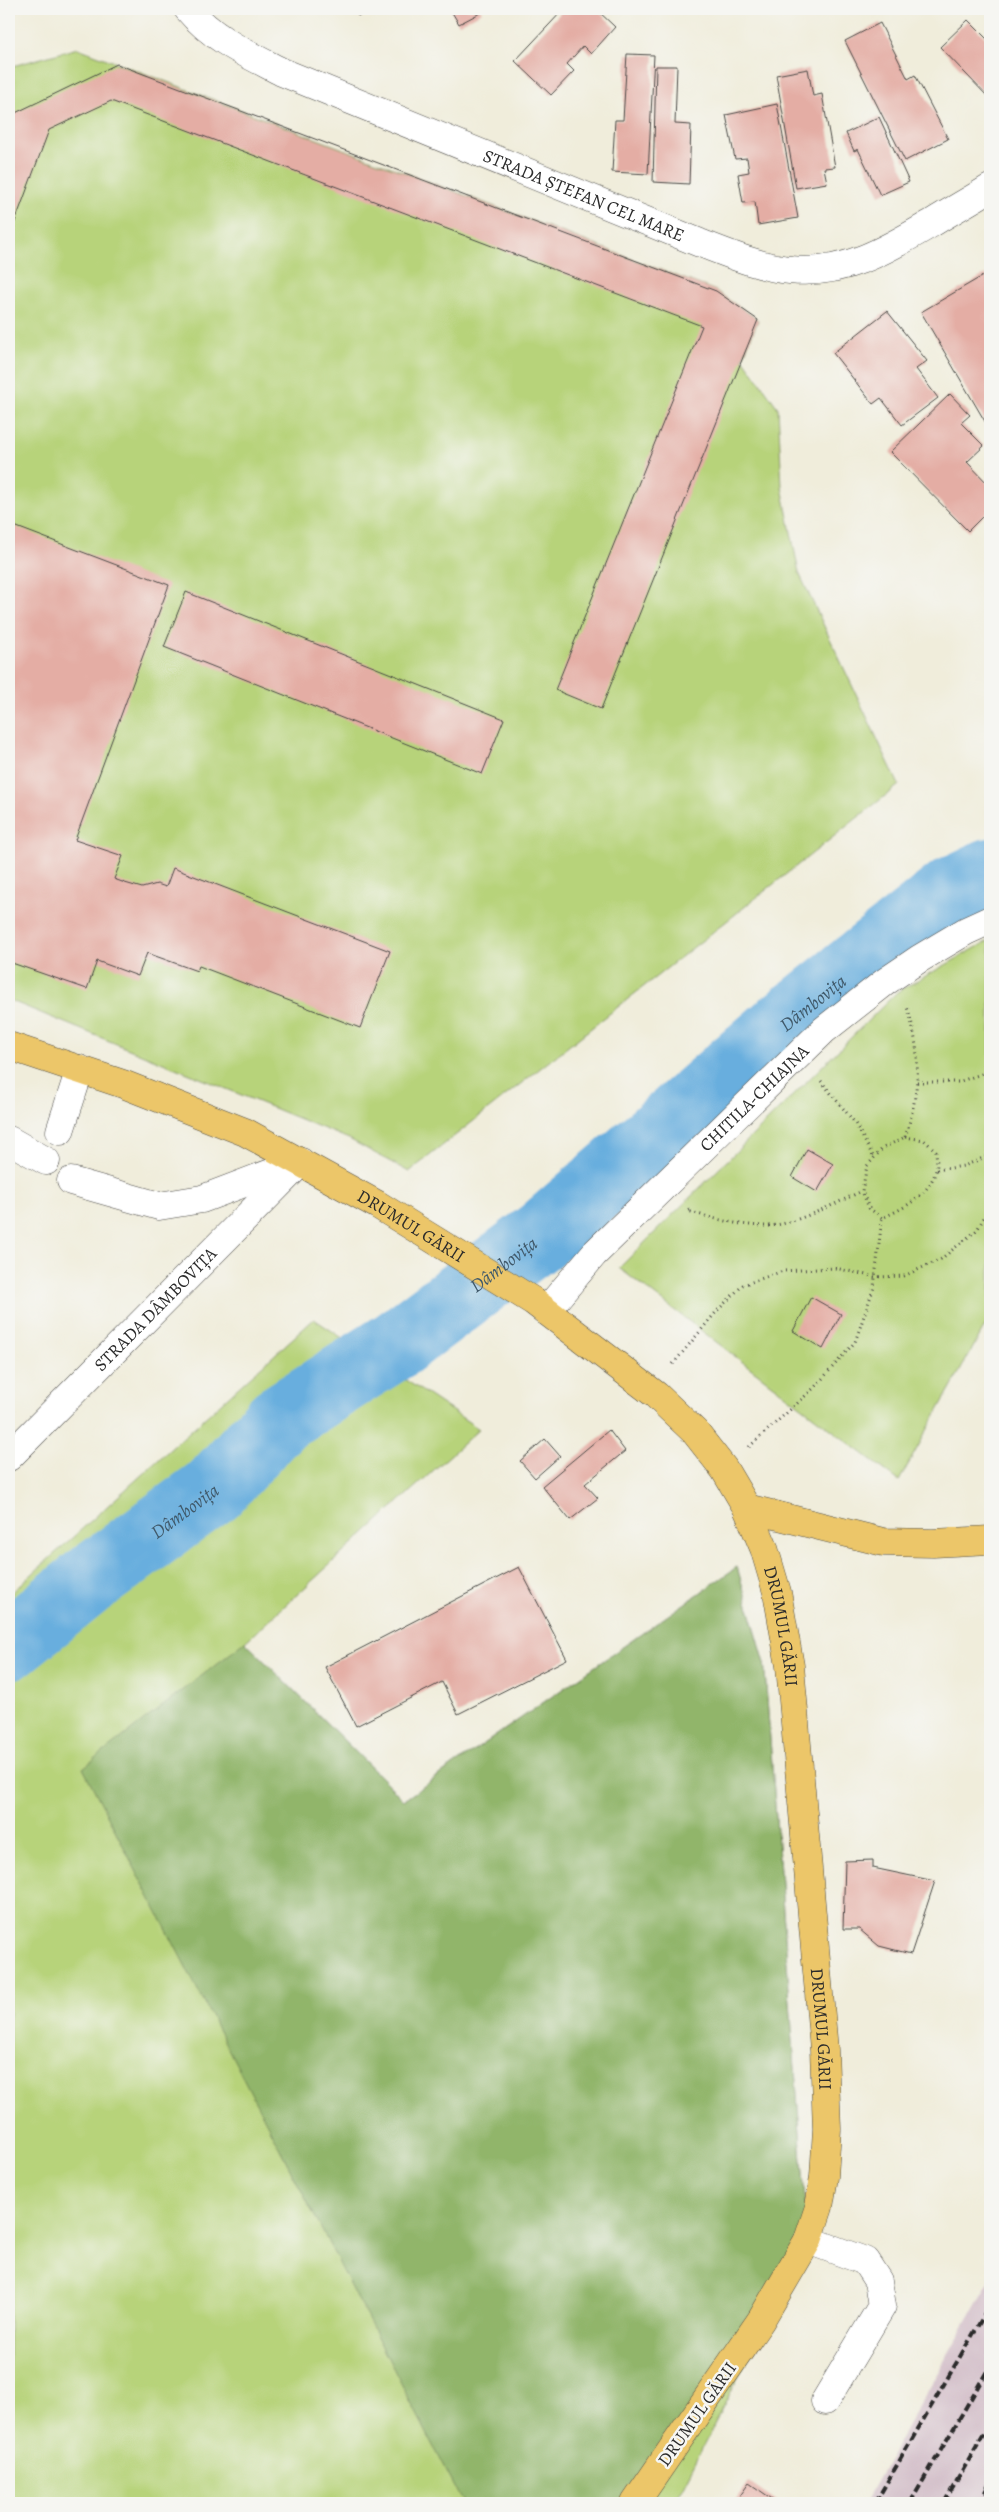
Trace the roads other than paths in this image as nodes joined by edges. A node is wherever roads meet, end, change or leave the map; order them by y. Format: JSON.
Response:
{"nodes":[{"id":1,"x":188,"y":9,"type":"edge"},
{"id":2,"x":990,"y":188,"type":"edge"},
{"id":3,"x":990,"y":920,"type":"edge"},
{"id":4,"x":9,"y":1046,"type":"edge"},
{"id":5,"x":80,"y":1069,"type":"junction"},
{"id":6,"x":60,"y":1131,"type":"dead end"},
{"id":7,"x":9,"y":1140,"type":"edge"},
{"id":8,"x":46,"y":1161,"type":"dead end"},
{"id":9,"x":301,"y":1162,"type":"junction"},
{"id":10,"x":71,"y":1181,"type":"dead end"},
{"id":11,"x":539,"y":1306,"type":"junction"},
{"id":12,"x":9,"y":1457,"type":"edge"},
{"id":13,"x":747,"y":1508,"type":"junction"},
{"id":14,"x":990,"y":1540,"type":"edge"},
{"id":15,"x":808,"y":2240,"type":"junction"},
{"id":16,"x":825,"y":2400,"type":"dead end"},
{"id":17,"x":635,"y":2503,"type":"edge"}],
"edges":[{"from":1,"to":2,"type":"street","name":"STRADA ȘTEFAN CEL MARE"},
{"from":3,"to":11,"type":"street","name":"CHITILA-CHIAJNA"},
{"from":4,"to":5,"type":"main road","name":"DRUMUL GĂRII"},
{"from":5,"to":6,"type":"street"},
{"from":5,"to":9,"type":"main road","name":"DRUMUL GĂRII"},
{"from":7,"to":8,"type":"street"},
{"from":9,"to":10,"type":"street"},
{"from":9,"to":11,"type":"main road","name":"DRUMUL GĂRII"},
{"from":9,"to":12,"type":"street","name":"STRADA DÂMBOVIȚA"},
{"from":11,"to":13,"type":"main road","name":"DRUMUL GĂRII"},
{"from":13,"to":14,"type":"main road"},
{"from":13,"to":15,"type":"main road","name":"DRUMUL GĂRII"},
{"from":15,"to":16,"type":"street"},
{"from":15,"to":17,"type":"main road","name":"DRUMUL GĂRII"}]}
